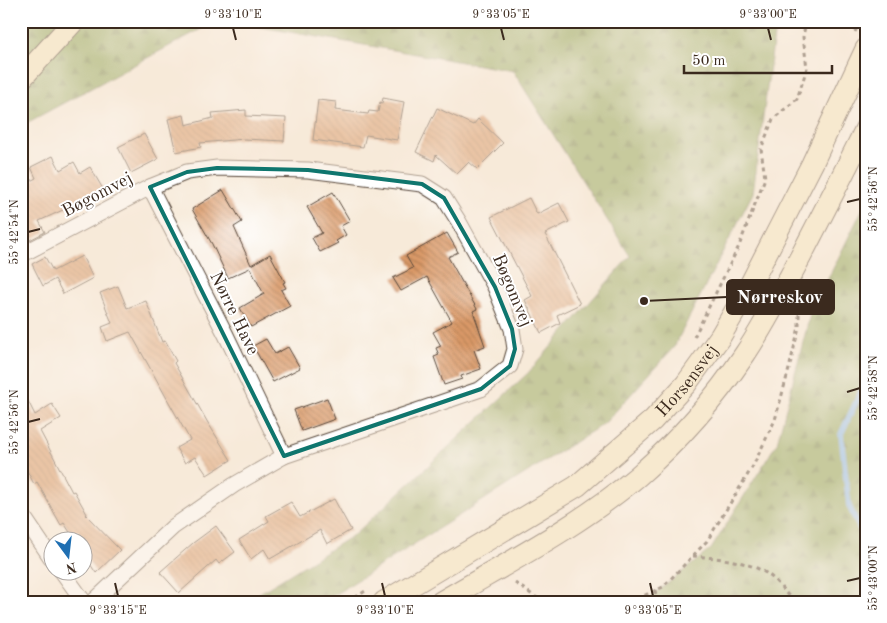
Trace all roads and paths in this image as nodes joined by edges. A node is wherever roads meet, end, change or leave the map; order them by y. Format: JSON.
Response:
{"nodes":[{"id":1,"x":74,"y":21,"type":"edge"},
{"id":2,"x":806,"y":21,"type":"edge"},
{"id":3,"x":866,"y":49,"type":"edge"},
{"id":4,"x":21,"y":79,"type":"edge"},
{"id":5,"x":866,"y":128,"type":"edge"},
{"id":6,"x":150,"y":187,"type":"junction"},
{"id":7,"x":21,"y":255,"type":"edge"},
{"id":8,"x":799,"y":302,"type":"dead end"},
{"id":9,"x":694,"y":340,"type":"dead end"},
{"id":10,"x":284,"y":456,"type":"junction"},
{"id":11,"x":21,"y":513,"type":"edge"},
{"id":12,"x":42,"y":543,"type":"edge"},
{"id":13,"x":693,"y":556,"type":"junction"},
{"id":14,"x":68,"y":580,"type":"edge"},
{"id":15,"x":510,"y":580,"type":"dead end"},
{"id":16,"x":655,"y":590,"type":"junction"},
{"id":17,"x":378,"y":595,"type":"edge"},
{"id":18,"x":84,"y":602,"type":"edge"},
{"id":19,"x":93,"y":602,"type":"edge"},
{"id":20,"x":348,"y":602,"type":"edge"},
{"id":21,"x":441,"y":602,"type":"edge"},
{"id":22,"x":543,"y":602,"type":"edge"},
{"id":23,"x":630,"y":602,"type":"edge"},
{"id":24,"x":657,"y":602,"type":"edge"},
{"id":25,"x":794,"y":602,"type":"edge"}],
"edges":[{"from":1,"to":4,"type":"main road"},
{"from":2,"to":9,"type":"path"},
{"from":3,"to":17,"type":"main road","name":"Horsensvej"},
{"from":5,"to":21,"type":"main road","name":"Horsensvej"},
{"from":6,"to":7,"type":"street","name":"Bøgomvej"},
{"from":6,"to":10,"type":"street","name":"Nørre Have"},
{"from":6,"to":10,"type":"street","name":"Bøgomvej"},
{"from":8,"to":13,"type":"path"},
{"from":10,"to":19,"type":"street","name":"Bøgomvej"},
{"from":11,"to":12,"type":"street"},
{"from":13,"to":16,"type":"path"},
{"from":13,"to":25,"type":"path"},
{"from":14,"to":18,"type":"street"},
{"from":15,"to":22,"type":"path"},
{"from":16,"to":23,"type":"path"},
{"from":16,"to":24,"type":"path"},
{"from":17,"to":20,"type":"path"}]}
